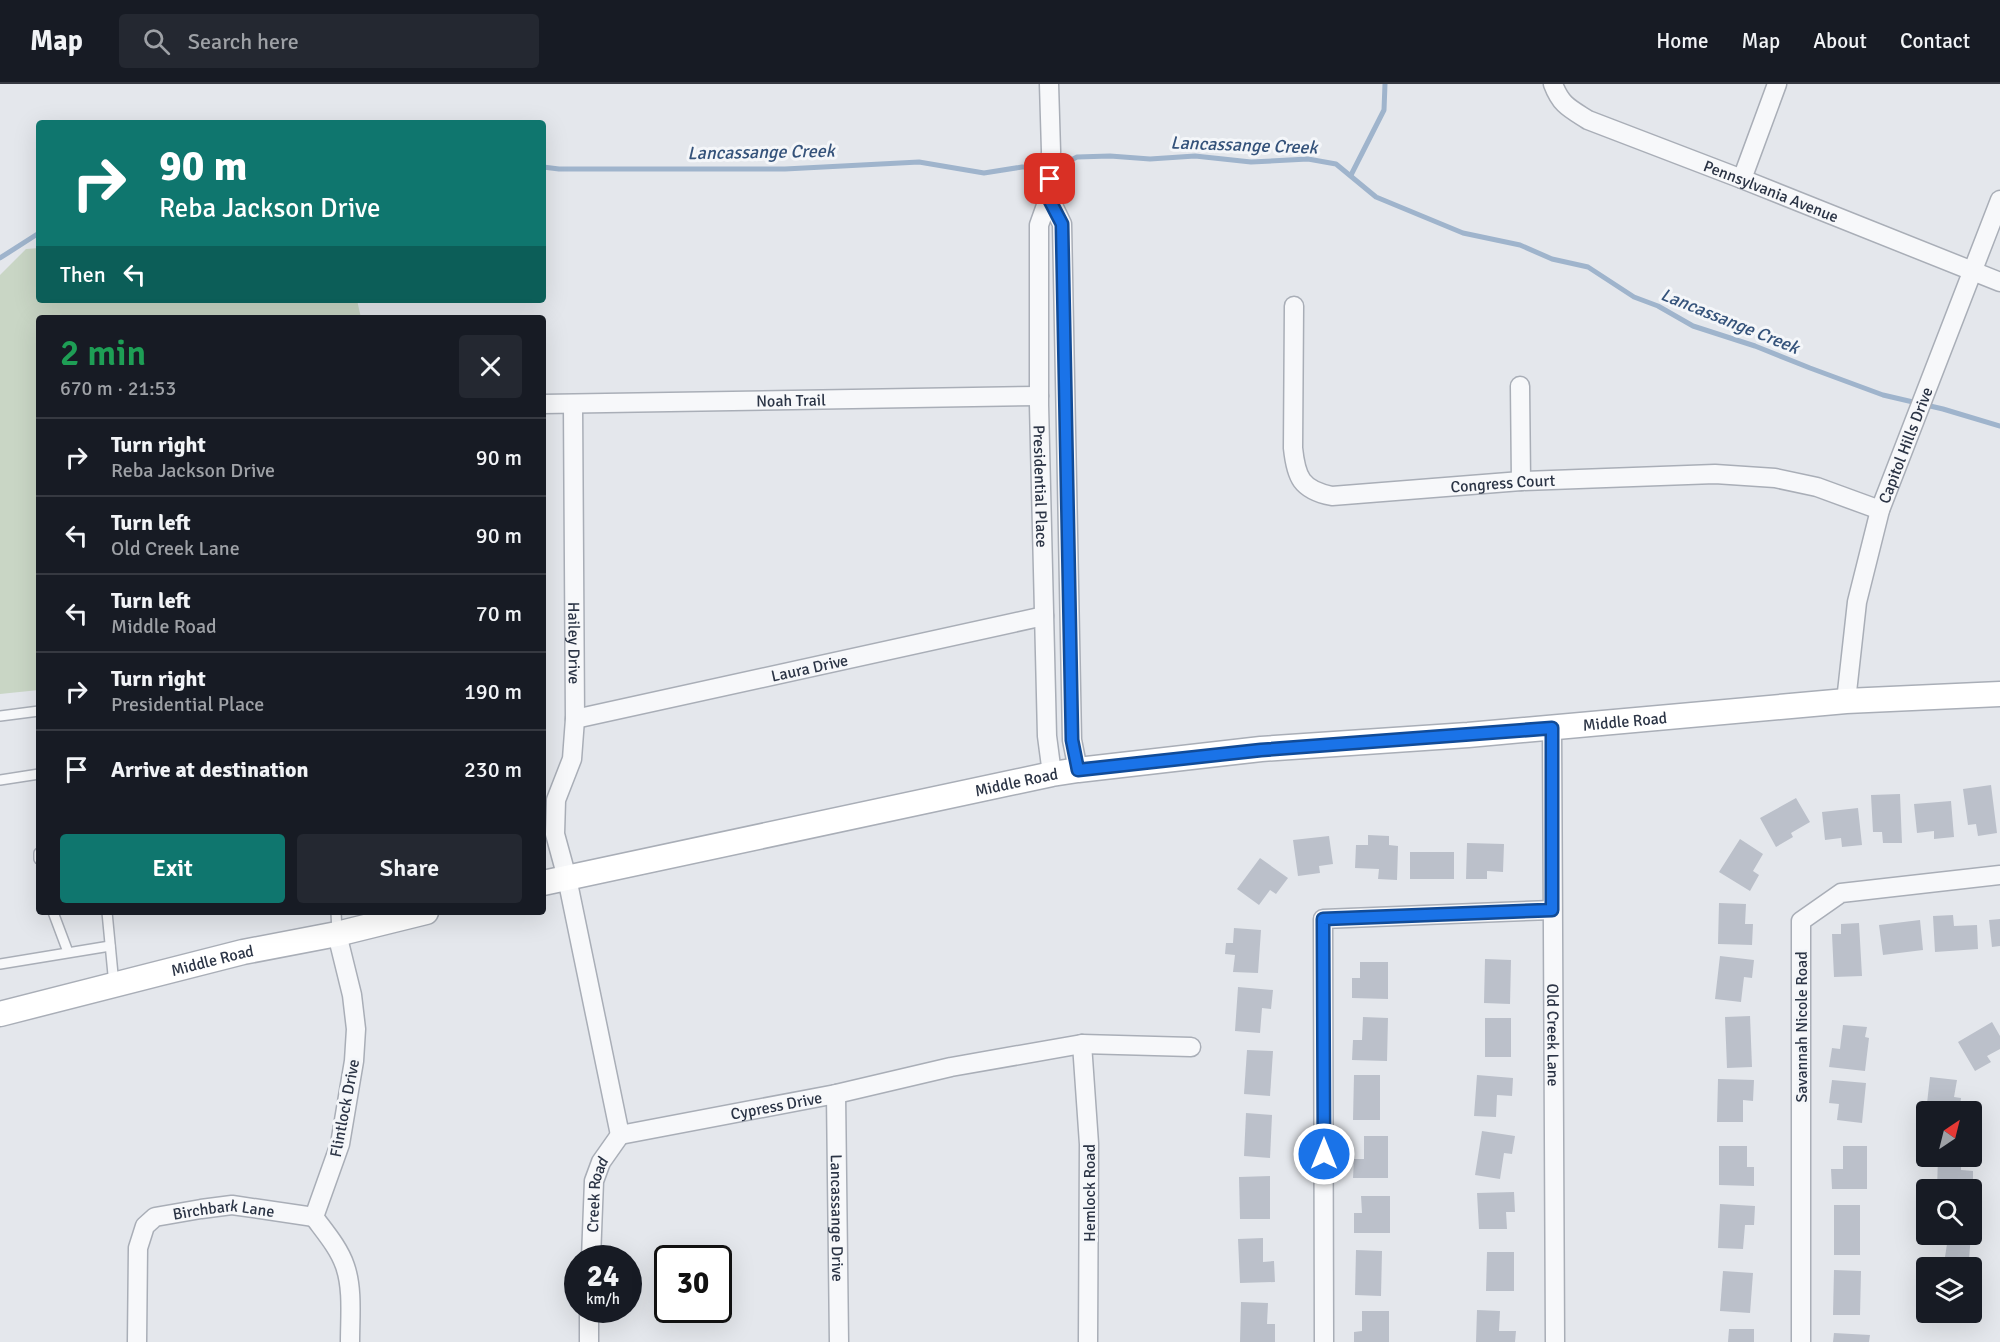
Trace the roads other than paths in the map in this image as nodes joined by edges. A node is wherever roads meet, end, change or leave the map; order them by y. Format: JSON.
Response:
{"nodes":[{"id":1,"x":1049,"y":84,"type":"edge"},
{"id":2,"x":1553,"y":84,"type":"edge"},
{"id":3,"x":1777,"y":84,"type":"edge"},
{"id":4,"x":1742,"y":179,"type":"junction"},
{"id":5,"x":1049,"y":188,"type":"junction"},
{"id":6,"x":2000,"y":200,"type":"edge"},
{"id":7,"x":1971,"y":272,"type":"junction"},
{"id":8,"x":2000,"y":282,"type":"edge"},
{"id":9,"x":1294,"y":306,"type":"dead end"},
{"id":10,"x":1520,"y":386,"type":"dead end"},
{"id":11,"x":1039,"y":396,"type":"junction"},
{"id":12,"x":546,"y":404,"type":"edge"},
{"id":13,"x":573,"y":405,"type":"junction"},
{"id":14,"x":1521,"y":481,"type":"junction"},
{"id":15,"x":1880,"y":510,"type":"junction"},
{"id":16,"x":1044,"y":616,"type":"junction"},
{"id":17,"x":2000,"y":694,"type":"edge"},
{"id":18,"x":1846,"y":701,"type":"junction"},
{"id":19,"x":36,"y":711,"type":"edge"},
{"id":20,"x":0,"y":716,"type":"edge"},
{"id":21,"x":575,"y":719,"type":"junction"},
{"id":22,"x":1552,"y":728,"type":"junction"},
{"id":23,"x":1078,"y":770,"type":"junction"},
{"id":24,"x":36,"y":774,"type":"edge"},
{"id":25,"x":1052,"y":774,"type":"junction"},
{"id":26,"x":0,"y":780,"type":"edge"},
{"id":27,"x":2000,"y":875,"type":"edge"},
{"id":28,"x":567,"y":878,"type":"junction"},
{"id":29,"x":546,"y":882,"type":"edge"},
{"id":30,"x":1552,"y":910,"type":"junction"},
{"id":31,"x":54,"y":915,"type":"edge"},
{"id":32,"x":107,"y":915,"type":"edge"},
{"id":33,"x":401,"y":915,"type":"edge"},
{"id":34,"x":336,"y":923,"type":"edge"},
{"id":35,"x":110,"y":946,"type":"junction"},
{"id":36,"x":68,"y":952,"type":"junction"},
{"id":37,"x":0,"y":964,"type":"edge"},
{"id":38,"x":114,"y":985,"type":"junction"},
{"id":39,"x":0,"y":1014,"type":"edge"},
{"id":40,"x":1082,"y":1044,"type":"junction"},
{"id":41,"x":1191,"y":1047,"type":"dead end"},
{"id":42,"x":836,"y":1094,"type":"junction"},
{"id":43,"x":620,"y":1135,"type":"junction"},
{"id":44,"x":314,"y":1217,"type":"junction"},
{"id":45,"x":592,"y":1245,"type":"edge"},
{"id":46,"x":589,"y":1323,"type":"edge"},
{"id":47,"x":137,"y":1342,"type":"edge"},
{"id":48,"x":350,"y":1342,"type":"edge"},
{"id":49,"x":589,"y":1342,"type":"edge"},
{"id":50,"x":839,"y":1342,"type":"edge"},
{"id":51,"x":1088,"y":1342,"type":"edge"},
{"id":52,"x":1324,"y":1342,"type":"edge"},
{"id":53,"x":1555,"y":1342,"type":"edge"},
{"id":54,"x":1801,"y":1342,"type":"edge"}],
"edges":[{"from":1,"to":5,"type":"street","name":"Presidential Place"},
{"from":2,"to":4,"type":"street","name":"Pennsylvania Avenue"},
{"from":3,"to":4,"type":"street"},
{"from":4,"to":7,"type":"street","name":"Pennsylvania Avenue"},
{"from":5,"to":11,"type":"street","name":"Presidential Place"},
{"from":5,"to":23,"type":"street","name":"Presidential Place"},
{"from":6,"to":7,"type":"street","name":"Capitol Hills Drive"},
{"from":7,"to":8,"type":"street","name":"Pennsylvania Avenue"},
{"from":7,"to":15,"type":"street","name":"Capitol Hills Drive"},
{"from":9,"to":14,"type":"street","name":"Congress Court"},
{"from":10,"to":14,"type":"street"},
{"from":11,"to":13,"type":"street","name":"Noah Trail"},
{"from":11,"to":16,"type":"street","name":"Presidential Place"},
{"from":12,"to":13,"type":"street","name":"Noah Trail"},
{"from":13,"to":21,"type":"street","name":"Hailey Drive"},
{"from":14,"to":15,"type":"street","name":"Congress Court"},
{"from":15,"to":18,"type":"street","name":"Capitol Hills Drive"},
{"from":16,"to":21,"type":"street","name":"Laura Drive"},
{"from":16,"to":25,"type":"street","name":"Presidential Place"},
{"from":17,"to":18,"type":"main road","name":"Middle Road"},
{"from":18,"to":22,"type":"main road","name":"Middle Road"},
{"from":19,"to":20,"type":"lane"},
{"from":21,"to":28,"type":"street","name":"Hailey Drive"},
{"from":22,"to":23,"type":"main road","name":"Middle Road"},
{"from":22,"to":30,"type":"street","name":"Old Creek Lane"},
{"from":23,"to":25,"type":"main road","name":"Middle Road"},
{"from":24,"to":26,"type":"lane"},
{"from":25,"to":28,"type":"main road","name":"Middle Road"},
{"from":27,"to":54,"type":"street","name":"Savannah Nicole Road"},
{"from":28,"to":29,"type":"main road","name":"Middle Road"},
{"from":28,"to":43,"type":"street"},
{"from":30,"to":52,"type":"street"},
{"from":30,"to":53,"type":"street","name":"Old Creek Lane"},
{"from":31,"to":36,"type":"lane"},
{"from":32,"to":35,"type":"lane"},
{"from":33,"to":34,"type":"main road","name":"Middle Road"},
{"from":34,"to":38,"type":"main road","name":"Middle Road"},
{"from":34,"to":44,"type":"street","name":"Flintlock Drive"},
{"from":35,"to":36,"type":"lane"},
{"from":35,"to":38,"type":"lane"},
{"from":36,"to":37,"type":"lane"},
{"from":38,"to":39,"type":"main road","name":"Middle Road"},
{"from":40,"to":41,"type":"street","name":"Cypress Drive"},
{"from":40,"to":42,"type":"street","name":"Cypress Drive"},
{"from":40,"to":51,"type":"street","name":"Hemlock Road"},
{"from":42,"to":43,"type":"street","name":"Cypress Drive"},
{"from":42,"to":50,"type":"street","name":"Lancassange Drive"},
{"from":43,"to":45,"type":"street","name":"Creek Road"},
{"from":44,"to":47,"type":"street","name":"Birchbark Lane"},
{"from":44,"to":48,"type":"street"},
{"from":46,"to":49,"type":"street"}]}
